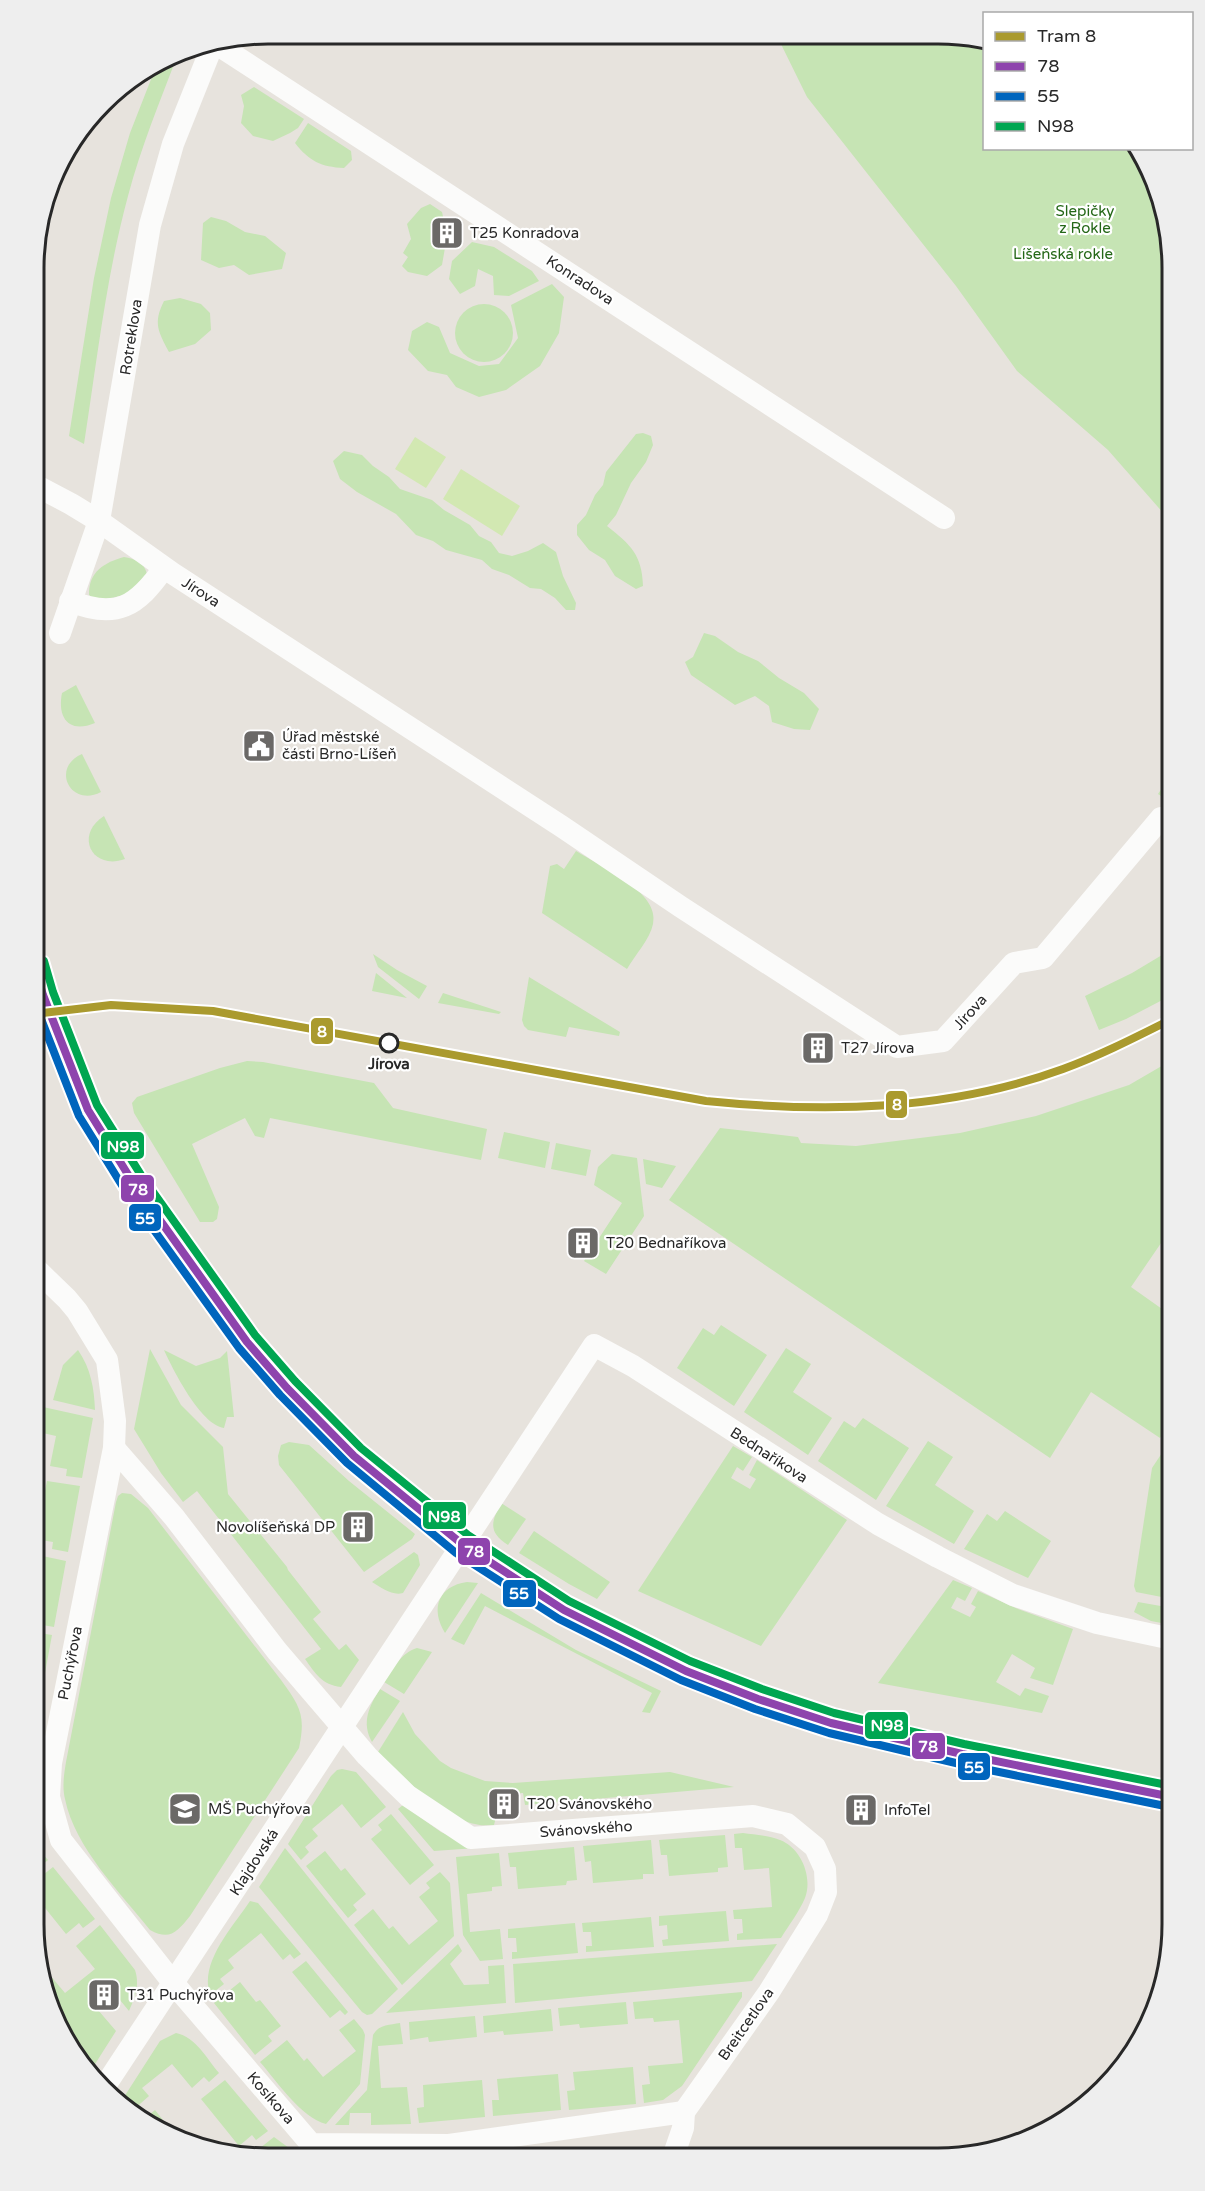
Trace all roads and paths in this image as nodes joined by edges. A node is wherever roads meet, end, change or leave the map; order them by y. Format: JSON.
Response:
{"nodes":[{"id":1,"x":221,"y":48,"type":"edge"},
{"id":2,"x":211,"y":50,"type":"edge"},
{"id":3,"x":44,"y":490,"type":"edge"},
{"id":4,"x":944,"y":518,"type":"dead end"},
{"id":5,"x":99,"y":522,"type":"junction"},
{"id":6,"x":164,"y":568,"type":"junction"},
{"id":7,"x":70,"y":601,"type":"junction"},
{"id":8,"x":60,"y":633,"type":"dead end"},
{"id":9,"x":1161,"y":819,"type":"dead end"},
{"id":10,"x":44,"y":997,"type":"edge"},
{"id":11,"x":44,"y":1277,"type":"edge"},
{"id":12,"x":114,"y":1448,"type":"junction"},
{"id":13,"x":462,"y":1544,"type":"junction"},
{"id":14,"x":1162,"y":1637,"type":"edge"},
{"id":15,"x":342,"y":1729,"type":"junction"},
{"id":16,"x":1162,"y":1795,"type":"edge"},
{"id":17,"x":826,"y":1892,"type":"joint"},
{"id":18,"x":174,"y":1984,"type":"junction"},
{"id":19,"x":108,"y":2081,"type":"edge"},
{"id":20,"x":684,"y":2112,"type":"junction"},
{"id":21,"x":676,"y":2148,"type":"edge"}],
"edges":[{"from":1,"to":4,"type":"street","name":"Konradova"},
{"from":2,"to":5,"type":"street","name":"Rotreklova"},
{"from":3,"to":5,"type":"street","name":"Jírova"},
{"from":5,"to":6,"type":"street","name":"Jírova"},
{"from":5,"to":7,"type":"street","name":"Rotreklova"},
{"from":6,"to":7,"type":"street"},
{"from":6,"to":9,"type":"street","name":"Jírova"},
{"from":7,"to":8,"type":"street","name":"Rotreklova"},
{"from":10,"to":13,"type":"street"},
{"from":11,"to":12,"type":"street","name":"Puchýřova"},
{"from":12,"to":15,"type":"street"},
{"from":12,"to":18,"type":"street","name":"Puchýřova"},
{"from":13,"to":14,"type":"street","name":"Bednaříkova"},
{"from":13,"to":15,"type":"street","name":"Klajdovská"},
{"from":13,"to":16,"type":"street"},
{"from":15,"to":17,"type":"street","name":"Svánovského"},
{"from":15,"to":18,"type":"street","name":"Klajdovská"},
{"from":17,"to":20,"type":"street","name":"Breitcetlova"},
{"from":18,"to":19,"type":"street","name":"Klajdovská"},
{"from":18,"to":20,"type":"street","name":"Kosíkova"},
{"from":20,"to":21,"type":"street","name":"Breitcetlova"}]}
